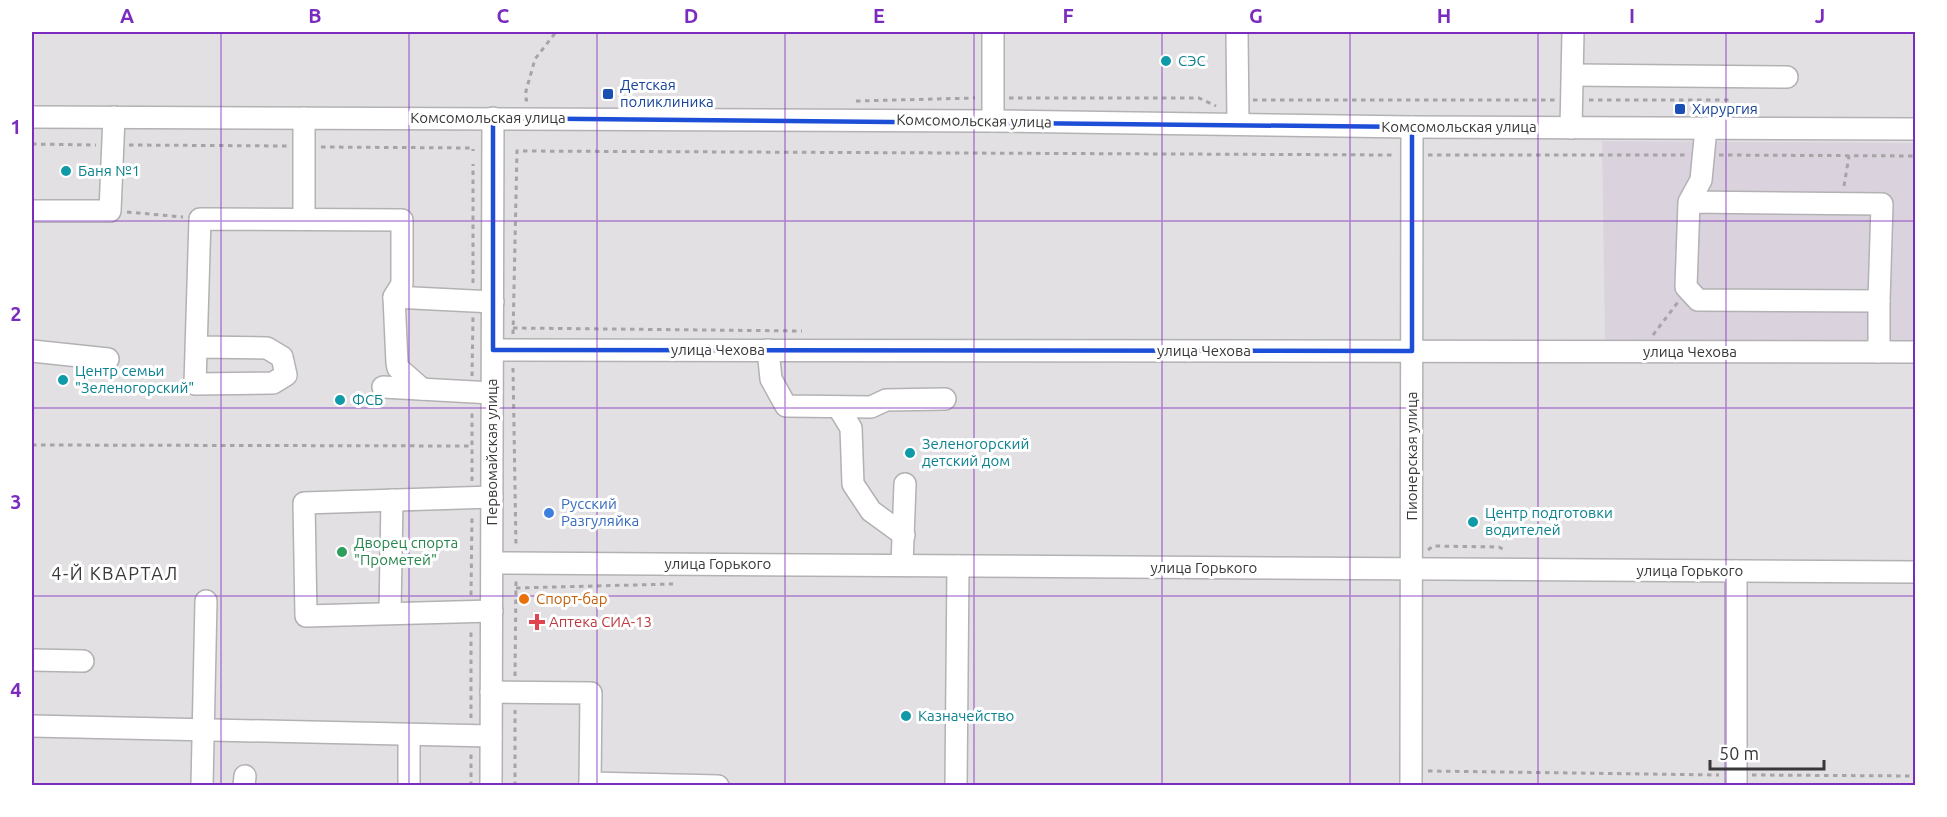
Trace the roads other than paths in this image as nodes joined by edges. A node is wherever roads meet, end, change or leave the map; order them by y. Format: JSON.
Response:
{"nodes":[{"id":1,"x":993,"y":32,"type":"edge"},
{"id":2,"x":1237,"y":32,"type":"edge"},
{"id":3,"x":1573,"y":32,"type":"edge"},
{"id":4,"x":1573,"y":75,"type":"junction"},
{"id":5,"x":1787,"y":77,"type":"dead end"},
{"id":6,"x":1240,"y":113,"type":"junction"},
{"id":7,"x":32,"y":117,"type":"edge"},
{"id":8,"x":114,"y":117,"type":"junction"},
{"id":9,"x":304,"y":118,"type":"junction"},
{"id":10,"x":493,"y":118,"type":"junction"},
{"id":11,"x":993,"y":121,"type":"junction"},
{"id":12,"x":1412,"y":127,"type":"junction"},
{"id":13,"x":1571,"y":128,"type":"junction"},
{"id":14,"x":1706,"y":128,"type":"junction"},
{"id":15,"x":1916,"y":129,"type":"edge"},
{"id":16,"x":1689,"y":202,"type":"junction"},
{"id":17,"x":32,"y":211,"type":"edge"},
{"id":18,"x":304,"y":219,"type":"junction"},
{"id":19,"x":394,"y":297,"type":"junction"},
{"id":20,"x":483,"y":301,"type":"junction"},
{"id":21,"x":1879,"y":301,"type":"junction"},
{"id":22,"x":196,"y":347,"type":"dead end"},
{"id":23,"x":502,"y":350,"type":"junction"},
{"id":24,"x":768,"y":350,"type":"junction"},
{"id":25,"x":32,"y":351,"type":"edge"},
{"id":26,"x":1412,"y":351,"type":"junction"},
{"id":27,"x":1879,"y":352,"type":"junction"},
{"id":28,"x":1916,"y":352,"type":"edge"},
{"id":29,"x":108,"y":359,"type":"dead end"},
{"id":30,"x":383,"y":387,"type":"dead end"},
{"id":31,"x":422,"y":389,"type":"junction"},
{"id":32,"x":482,"y":392,"type":"junction"},
{"id":33,"x":945,"y":399,"type":"dead end"},
{"id":34,"x":837,"y":407,"type":"junction"},
{"id":35,"x":905,"y":484,"type":"dead end"},
{"id":36,"x":482,"y":497,"type":"junction"},
{"id":37,"x":392,"y":500,"type":"junction"},
{"id":38,"x":904,"y":535,"type":"junction"},
{"id":39,"x":492,"y":563,"type":"junction"},
{"id":40,"x":903,"y":566,"type":"junction"},
{"id":41,"x":958,"y":566,"type":"junction"},
{"id":42,"x":1412,"y":569,"type":"junction"},
{"id":43,"x":1736,"y":571,"type":"junction"},
{"id":44,"x":1916,"y":572,"type":"edge"},
{"id":45,"x":206,"y":601,"type":"dead end"},
{"id":46,"x":482,"y":611,"type":"junction"},
{"id":47,"x":390,"y":613,"type":"junction"},
{"id":48,"x":32,"y":660,"type":"edge"},
{"id":49,"x":83,"y":661,"type":"dead end"},
{"id":50,"x":492,"y":692,"type":"junction"},
{"id":51,"x":32,"y":726,"type":"edge"},
{"id":52,"x":203,"y":729,"type":"junction"},
{"id":53,"x":409,"y":735,"type":"junction"},
{"id":54,"x":481,"y":736,"type":"junction"},
{"id":55,"x":1418,"y":778,"type":"edge"},
{"id":56,"x":1736,"y":780,"type":"edge"},
{"id":57,"x":590,"y":784,"type":"edge"},
{"id":58,"x":202,"y":786,"type":"edge"},
{"id":59,"x":409,"y":786,"type":"edge"},
{"id":60,"x":491,"y":786,"type":"edge"},
{"id":61,"x":718,"y":786,"type":"edge"},
{"id":62,"x":956,"y":786,"type":"edge"}],
"edges":[{"from":1,"to":11,"type":"street"},
{"from":2,"to":6,"type":"street"},
{"from":3,"to":4,"type":"street"},
{"from":4,"to":5,"type":"street"},
{"from":4,"to":13,"type":"street"},
{"from":6,"to":11,"type":"street","name":"Комсомольская улица"},
{"from":6,"to":12,"type":"street","name":"Комсомольская улица"},
{"from":7,"to":8,"type":"street","name":"Комсомольская улица"},
{"from":8,"to":9,"type":"street","name":"Комсомольская улица"},
{"from":8,"to":17,"type":"street"},
{"from":9,"to":10,"type":"street","name":"Комсомольская улица"},
{"from":9,"to":18,"type":"street"},
{"from":10,"to":11,"type":"street","name":"Комсомольская улица"},
{"from":10,"to":20,"type":"street","name":"Первомайская улица"},
{"from":12,"to":13,"type":"street","name":"Комсомольская улица"},
{"from":12,"to":26,"type":"street","name":"Пионерская улица"},
{"from":13,"to":14,"type":"street","name":"Комсомольская улица"},
{"from":14,"to":15,"type":"street","name":"Комсомольская улица"},
{"from":14,"to":16,"type":"street"},
{"from":16,"to":21,"type":"street"},
{"from":16,"to":21,"type":"street"},
{"from":18,"to":19,"type":"street"},
{"from":18,"to":22,"type":"street"},
{"from":19,"to":20,"type":"street"},
{"from":19,"to":31,"type":"street"},
{"from":20,"to":23,"type":"street","name":"Первомайская улица"},
{"from":21,"to":27,"type":"street"},
{"from":23,"to":24,"type":"street","name":"улица Чехова"},
{"from":23,"to":32,"type":"street","name":"Первомайская улица"},
{"from":24,"to":26,"type":"street","name":"улица Чехова"},
{"from":24,"to":34,"type":"street"},
{"from":25,"to":29,"type":"street"},
{"from":26,"to":27,"type":"street","name":"улица Чехова"},
{"from":26,"to":42,"type":"street","name":"Пионерская улица"},
{"from":27,"to":28,"type":"street","name":"улица Чехова"},
{"from":30,"to":31,"type":"street"},
{"from":31,"to":32,"type":"street"},
{"from":32,"to":36,"type":"street","name":"Первомайская улица"},
{"from":33,"to":34,"type":"street"},
{"from":34,"to":38,"type":"street"},
{"from":35,"to":38,"type":"street"},
{"from":36,"to":37,"type":"street"},
{"from":36,"to":39,"type":"street","name":"Первомайская улица"},
{"from":37,"to":47,"type":"street"},
{"from":37,"to":47,"type":"street"},
{"from":38,"to":40,"type":"street"},
{"from":39,"to":40,"type":"street","name":"улица Горького"},
{"from":39,"to":46,"type":"street","name":"Первомайская улица"},
{"from":40,"to":41,"type":"street","name":"улица Горького"},
{"from":41,"to":42,"type":"street","name":"улица Горького"},
{"from":41,"to":62,"type":"street"},
{"from":42,"to":43,"type":"street","name":"улица Горького"},
{"from":42,"to":55,"type":"street","name":"Пионерская улица"},
{"from":43,"to":44,"type":"street","name":"улица Горького"},
{"from":43,"to":56,"type":"street"},
{"from":45,"to":52,"type":"street"},
{"from":46,"to":47,"type":"street"},
{"from":46,"to":50,"type":"street","name":"Первомайская улица"},
{"from":48,"to":49,"type":"street"},
{"from":50,"to":54,"type":"street","name":"Первомайская улица"},
{"from":50,"to":57,"type":"street"},
{"from":51,"to":52,"type":"street"},
{"from":52,"to":53,"type":"street"},
{"from":52,"to":58,"type":"street"},
{"from":53,"to":54,"type":"street"},
{"from":53,"to":59,"type":"street"},
{"from":54,"to":60,"type":"street","name":"Первомайская улица"},
{"from":57,"to":61,"type":"street"}]}
